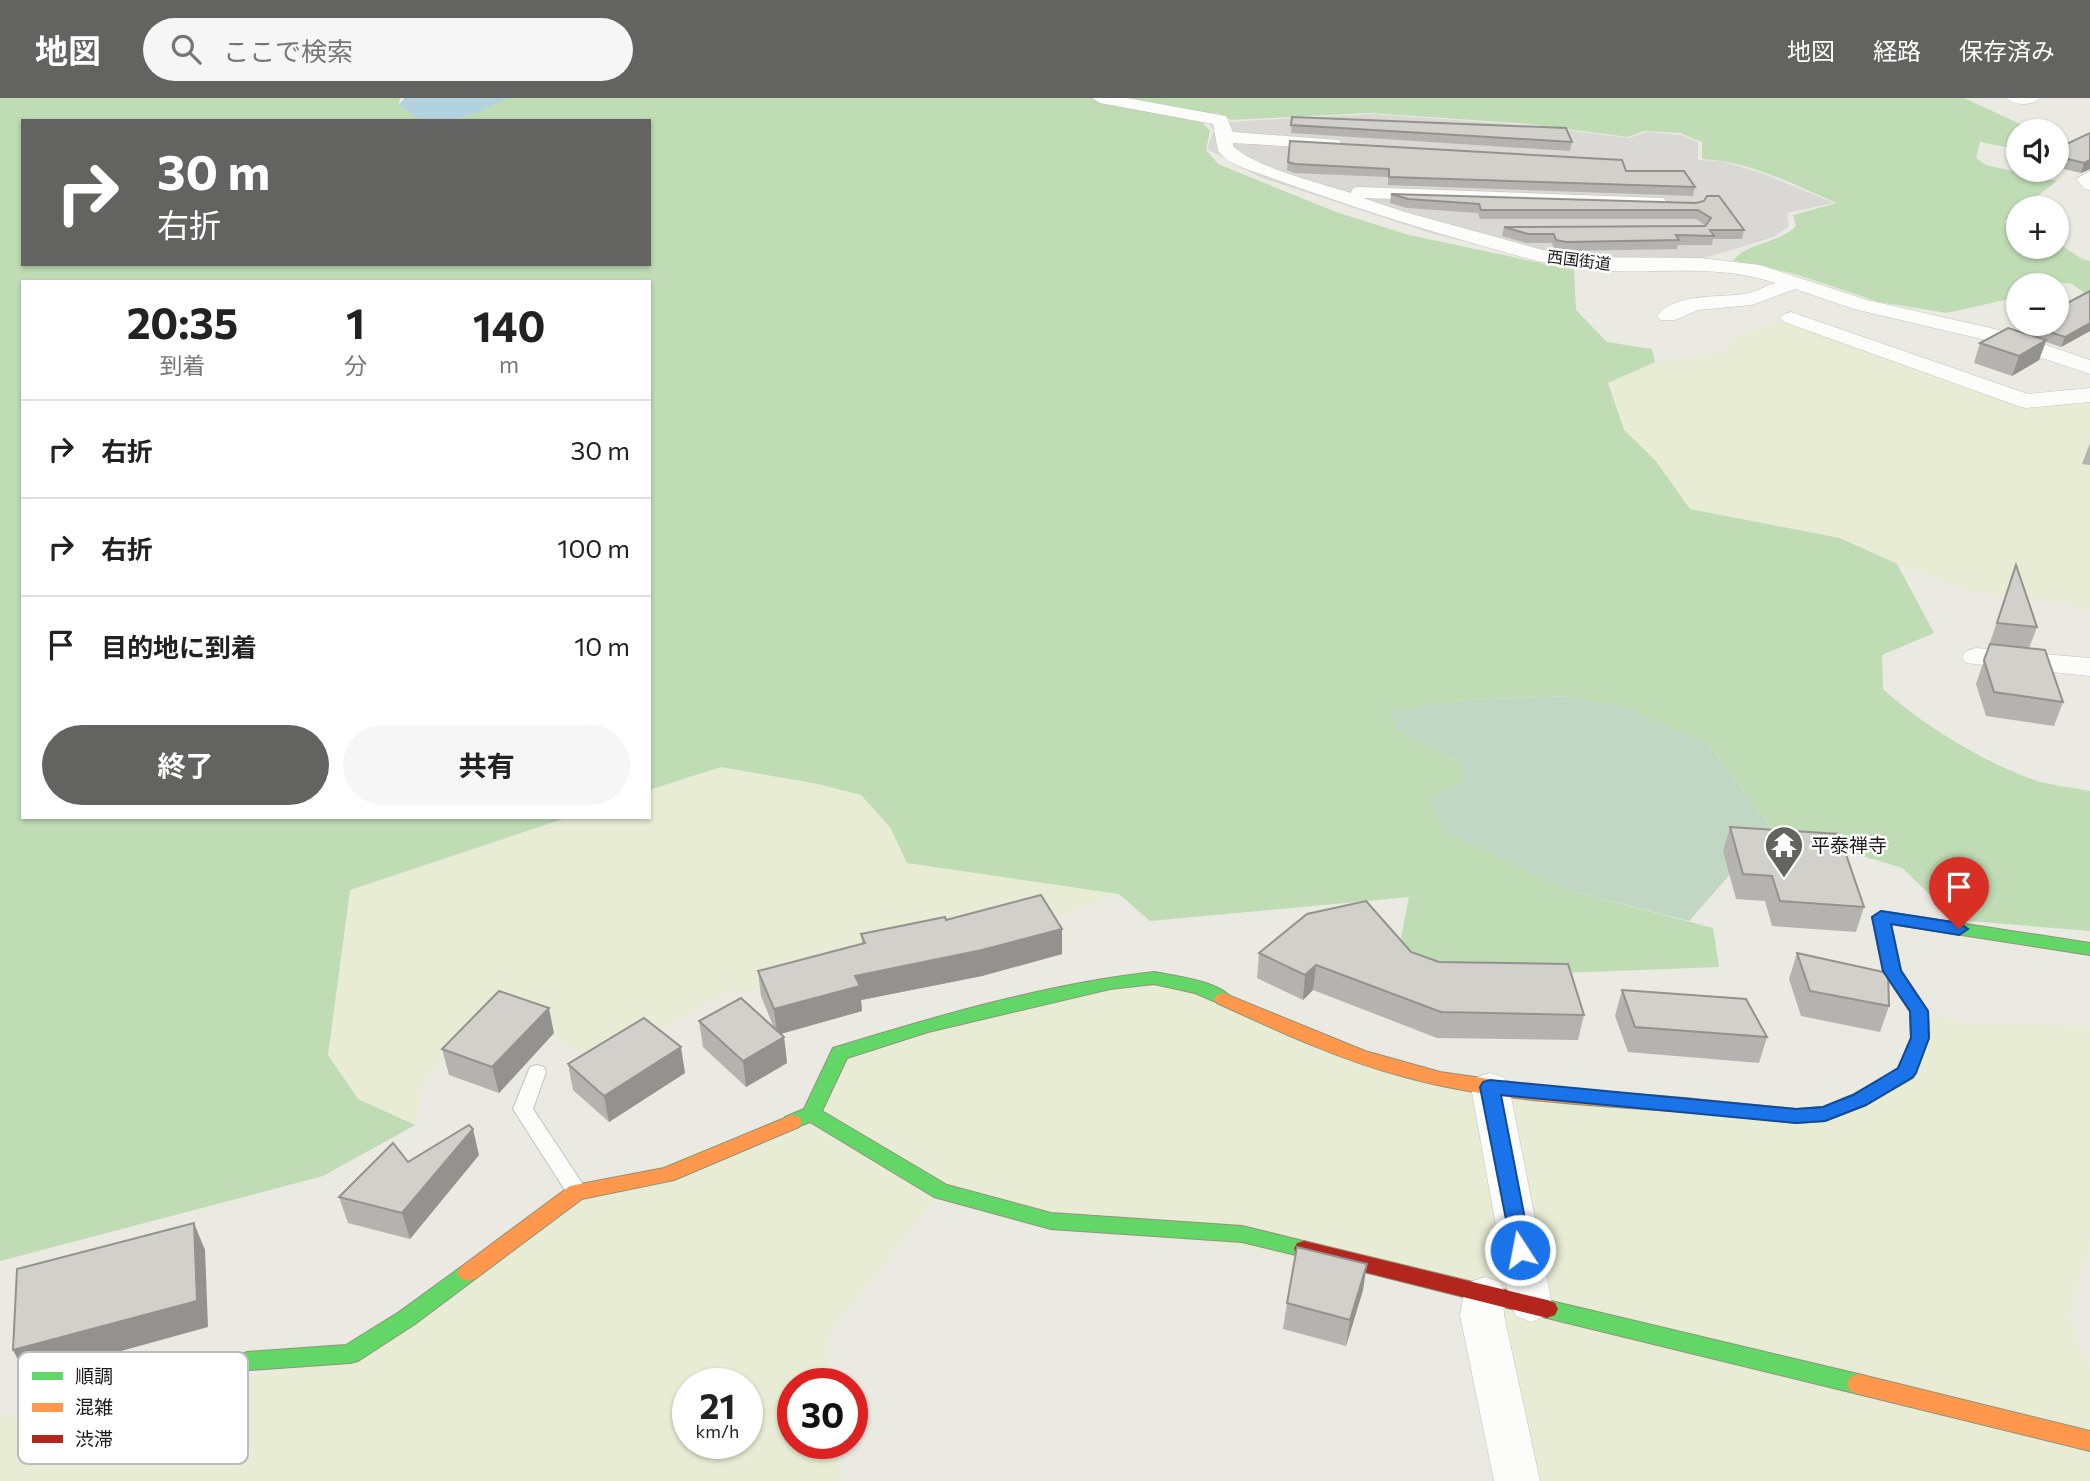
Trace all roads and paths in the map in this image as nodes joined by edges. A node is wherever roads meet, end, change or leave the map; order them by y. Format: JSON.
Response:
{"nodes":[{"id":1,"x":1100,"y":98,"type":"edge"},
{"id":2,"x":2015,"y":98,"type":"edge"},
{"id":3,"x":2032,"y":98,"type":"edge"},
{"id":4,"x":1226,"y":137,"type":"junction"},
{"id":5,"x":1350,"y":145,"type":"edge"},
{"id":6,"x":2090,"y":176,"type":"edge"},
{"id":7,"x":1597,"y":184,"type":"edge"},
{"id":8,"x":2090,"y":185,"type":"edge"},
{"id":9,"x":1337,"y":195,"type":"junction"},
{"id":10,"x":1615,"y":201,"type":"junction"},
{"id":11,"x":1681,"y":202,"type":"edge"},
{"id":12,"x":1516,"y":228,"type":"edge"},
{"id":13,"x":1446,"y":229,"type":"junction"},
{"id":14,"x":1795,"y":282,"type":"junction"},
{"id":15,"x":1668,"y":316,"type":"dead end"},
{"id":16,"x":1791,"y":318,"type":"dead end"},
{"id":17,"x":2090,"y":367,"type":"edge"},
{"id":18,"x":2090,"y":395,"type":"edge"},
{"id":19,"x":1976,"y":657,"type":"dead end"},
{"id":20,"x":2090,"y":667,"type":"edge"},
{"id":21,"x":2090,"y":949,"type":"edge"},
{"id":22,"x":537,"y":1072,"type":"dead end"},
{"id":23,"x":1490,"y":1087,"type":"junction"},
{"id":24,"x":811,"y":1114,"type":"junction"},
{"id":25,"x":577,"y":1192,"type":"junction"},
{"id":26,"x":1485,"y":1294,"type":"junction"},
{"id":27,"x":1531,"y":1304,"type":"junction"},
{"id":28,"x":248,"y":1361,"type":"edge"},
{"id":29,"x":2090,"y":1441,"type":"edge"},
{"id":30,"x":1517,"y":1481,"type":"edge"}],
"edges":[{"from":1,"to":4,"type":"street","name":"西国街道"},
{"from":2,"to":3,"type":"street"},
{"from":4,"to":5,"type":"street"},
{"from":4,"to":9,"type":"street","name":"西国街道"},
{"from":6,"to":8,"type":"street"},
{"from":7,"to":10,"type":"street"},
{"from":9,"to":10,"type":"street"},
{"from":9,"to":13,"type":"street","name":"西国街道"},
{"from":10,"to":11,"type":"street"},
{"from":12,"to":13,"type":"street"},
{"from":13,"to":14,"type":"street","name":"西国街道"},
{"from":14,"to":15,"type":"street"},
{"from":14,"to":17,"type":"street","name":"西国街道"},
{"from":16,"to":18,"type":"street"},
{"from":19,"to":20,"type":"street"},
{"from":21,"to":23,"type":"street"},
{"from":22,"to":25,"type":"lane"},
{"from":23,"to":24,"type":"street"},
{"from":23,"to":27,"type":"street"},
{"from":24,"to":25,"type":"street"},
{"from":24,"to":26,"type":"street"},
{"from":25,"to":28,"type":"street"},
{"from":26,"to":27,"type":"street"},
{"from":26,"to":30,"type":"street"},
{"from":27,"to":29,"type":"street"}]}
